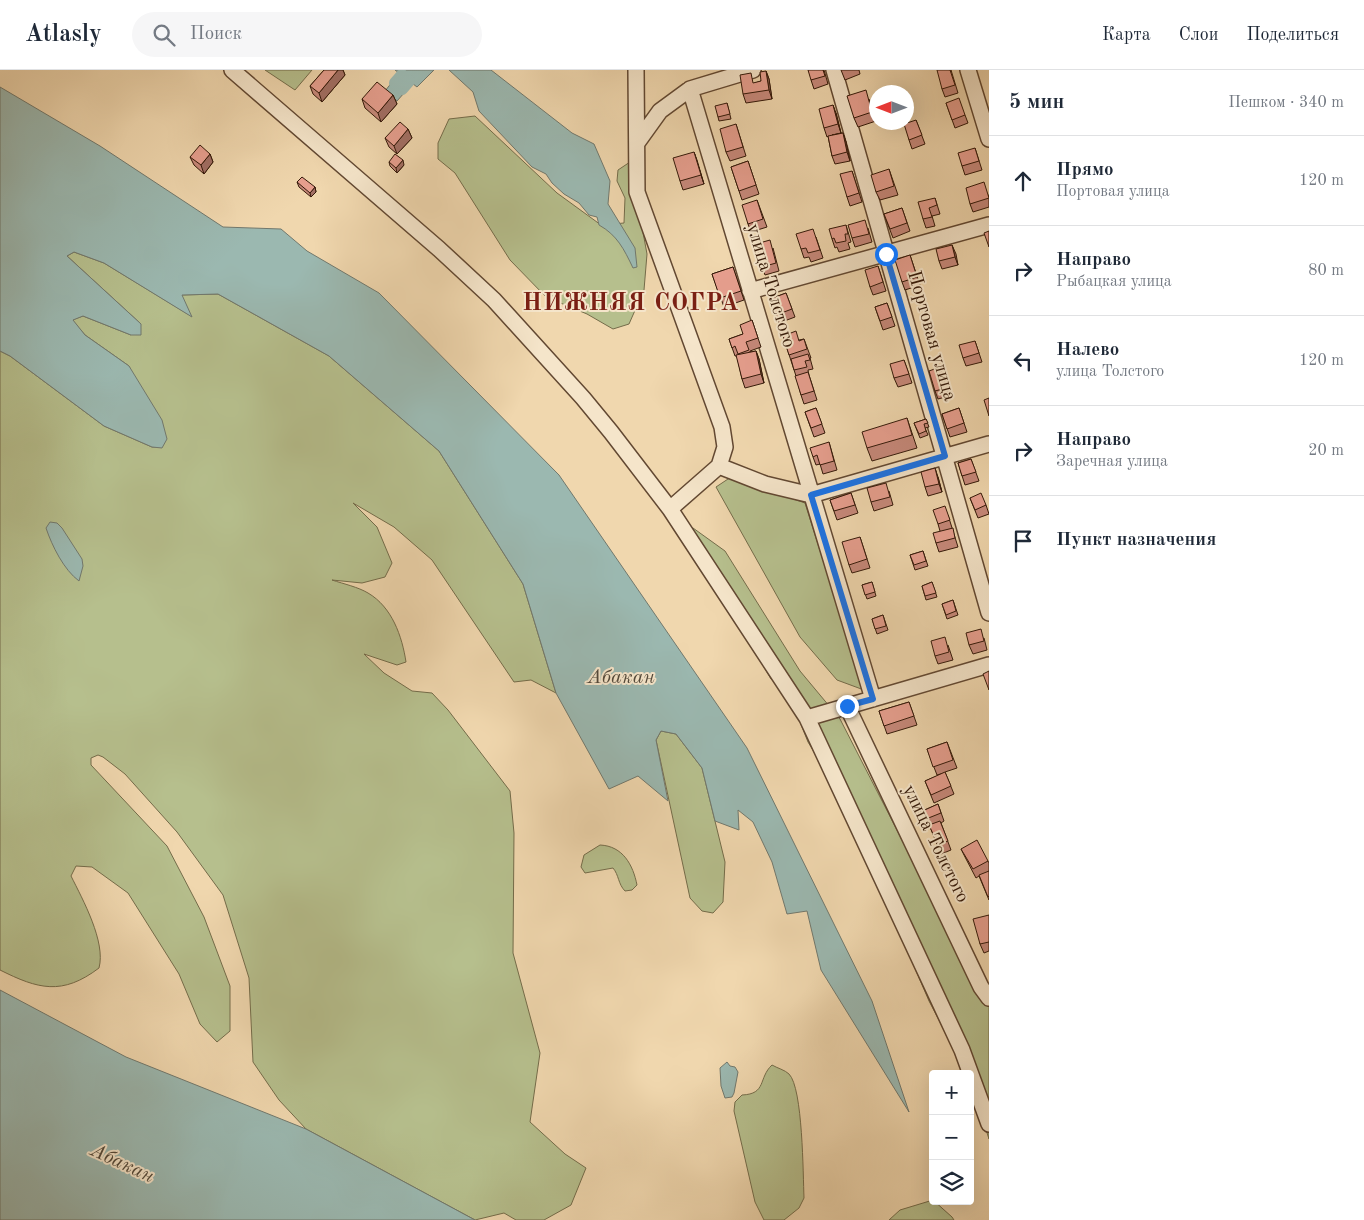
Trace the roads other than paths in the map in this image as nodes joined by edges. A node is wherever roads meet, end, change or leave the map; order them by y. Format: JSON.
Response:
{"nodes":[{"id":1,"x":232,"y":70,"type":"edge"},
{"id":2,"x":636,"y":70,"type":"edge"},
{"id":3,"x":753,"y":70,"type":"edge"},
{"id":4,"x":834,"y":70,"type":"edge"},
{"id":5,"x":968,"y":70,"type":"edge"},
{"id":6,"x":690,"y":89,"type":"junction"},
{"id":7,"x":989,"y":139,"type":"edge"},
{"id":8,"x":637,"y":143,"type":"junction"},
{"id":9,"x":989,"y":225,"type":"edge"},
{"id":10,"x":886,"y":254,"type":"junction"},
{"id":11,"x":750,"y":291,"type":"junction"},
{"id":12,"x":989,"y":444,"type":"edge"},
{"id":13,"x":945,"y":456,"type":"junction"},
{"id":14,"x":719,"y":466,"type":"junction"},
{"id":15,"x":811,"y":495,"type":"junction"},
{"id":16,"x":670,"y":509,"type":"junction"},
{"id":17,"x":989,"y":613,"type":"edge"},
{"id":18,"x":989,"y":665,"type":"edge"},
{"id":19,"x":873,"y":699,"type":"junction"},
{"id":20,"x":847,"y":706,"type":"junction"},
{"id":21,"x":808,"y":718,"type":"junction"},
{"id":22,"x":989,"y":998,"type":"edge"},
{"id":23,"x":989,"y":1124,"type":"edge"}],
"edges":[{"from":1,"to":16,"type":"street"},
{"from":2,"to":8,"type":"street"},
{"from":3,"to":6,"type":"street"},
{"from":4,"to":10,"type":"street","name":"Портовая улица"},
{"from":5,"to":7,"type":"street"},
{"from":6,"to":8,"type":"street"},
{"from":6,"to":11,"type":"street","name":"улица Толстого"},
{"from":8,"to":14,"type":"street"},
{"from":9,"to":10,"type":"street"},
{"from":10,"to":11,"type":"street"},
{"from":10,"to":13,"type":"street","name":"Портовая улица"},
{"from":11,"to":15,"type":"street","name":"улица Толстого"},
{"from":12,"to":13,"type":"street"},
{"from":13,"to":15,"type":"street"},
{"from":13,"to":17,"type":"street","name":"Портовая улица"},
{"from":14,"to":15,"type":"street"},
{"from":14,"to":16,"type":"street"},
{"from":15,"to":19,"type":"street","name":"улица Толстого"},
{"from":16,"to":21,"type":"street"},
{"from":18,"to":19,"type":"street"},
{"from":19,"to":20,"type":"street"},
{"from":20,"to":21,"type":"street"},
{"from":20,"to":22,"type":"street","name":"улица Толстого"},
{"from":21,"to":23,"type":"street"}]}
